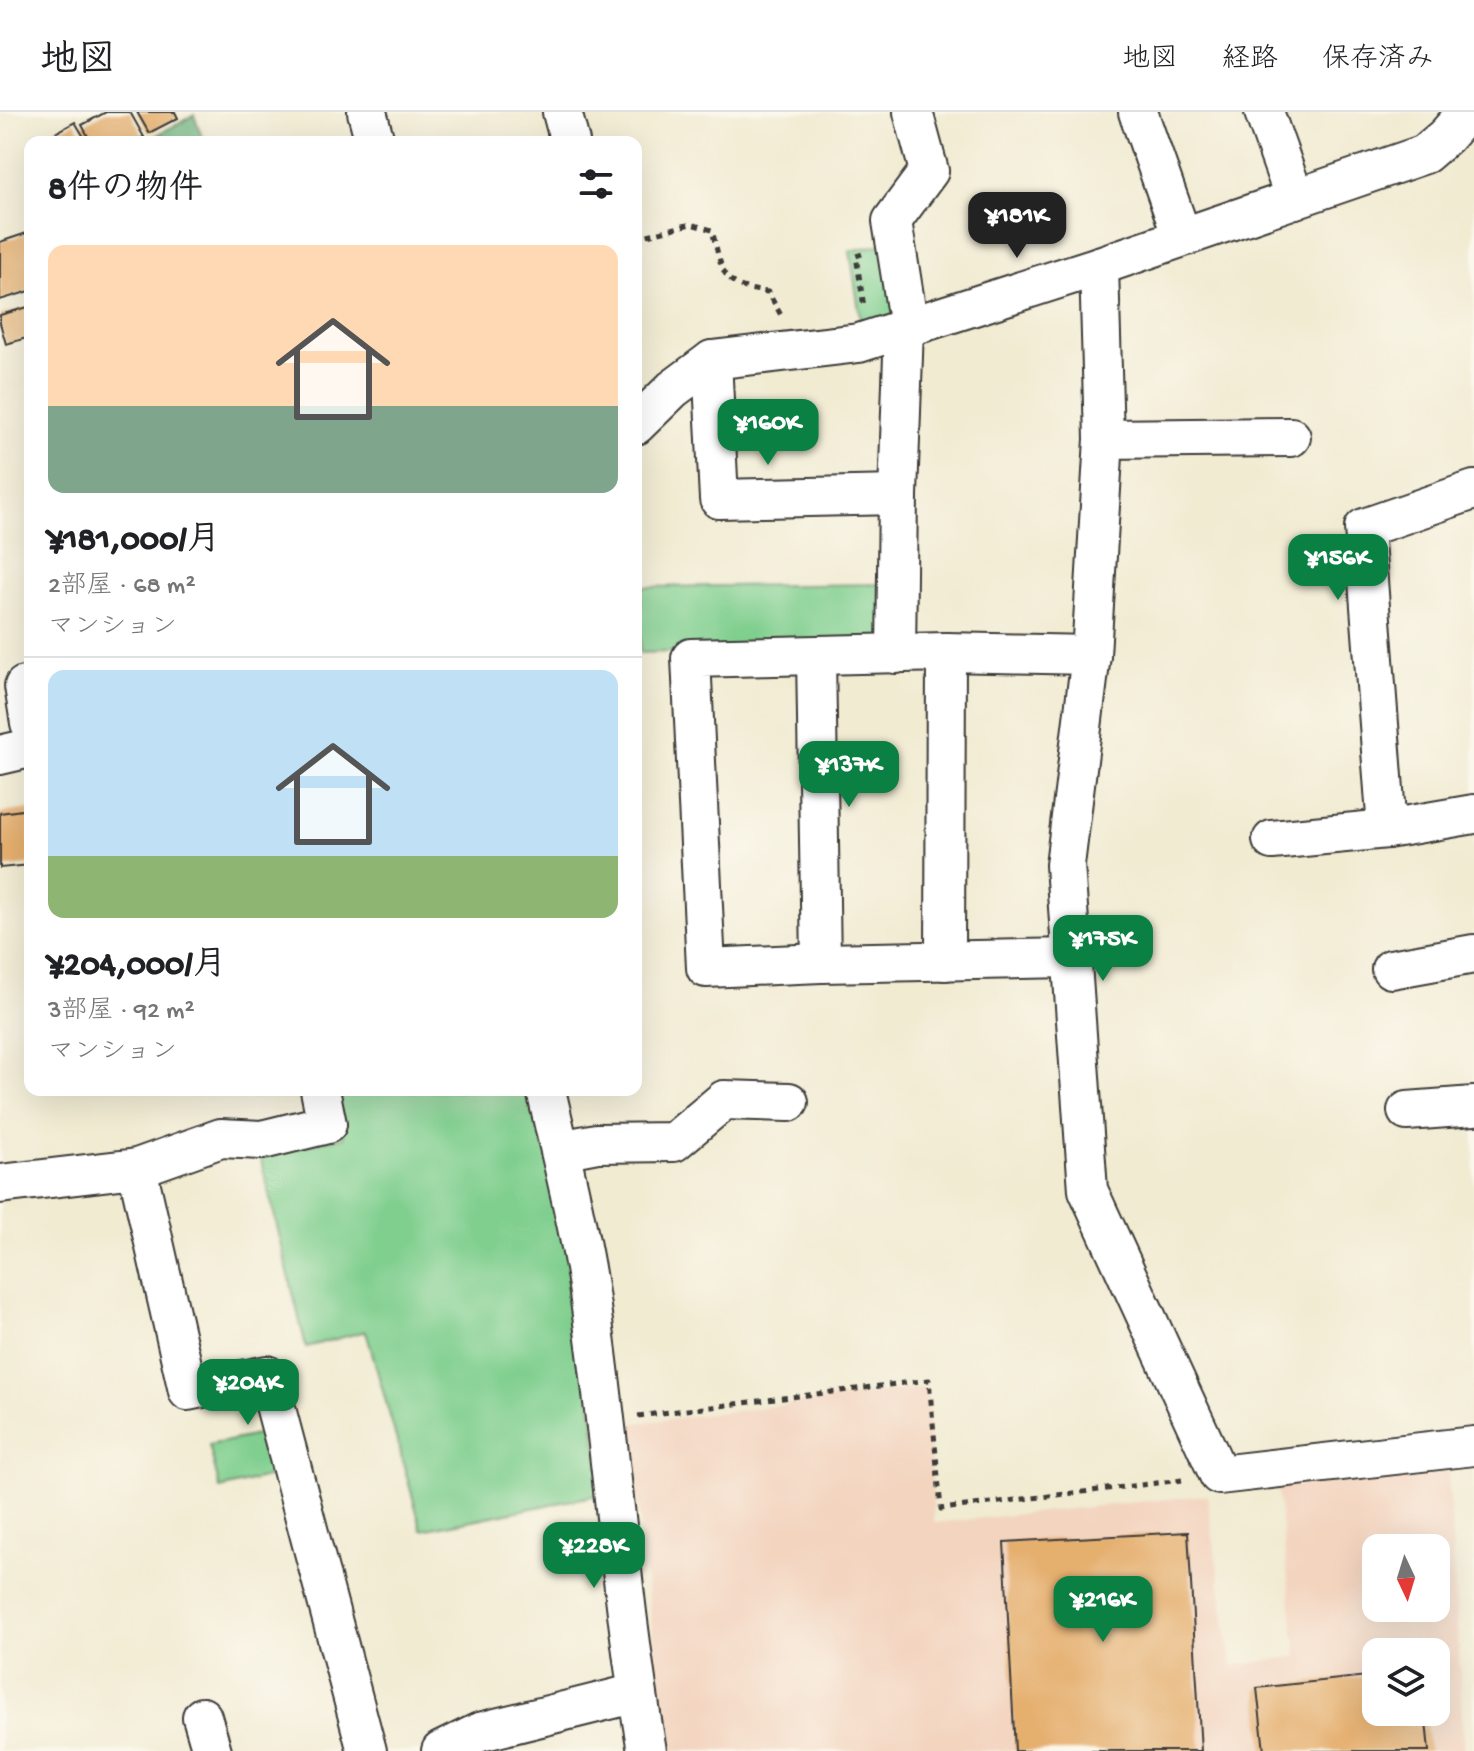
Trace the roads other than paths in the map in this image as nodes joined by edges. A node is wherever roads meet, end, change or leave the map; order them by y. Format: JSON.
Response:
{"nodes":[{"id":1,"x":367,"y":112,"type":"edge"},
{"id":2,"x":562,"y":112,"type":"edge"},
{"id":3,"x":913,"y":112,"type":"edge"},
{"id":4,"x":1138,"y":112,"type":"edge"},
{"id":5,"x":1264,"y":112,"type":"edge"},
{"id":6,"x":1474,"y":115,"type":"edge"},
{"id":7,"x":373,"y":136,"type":"edge"},
{"id":8,"x":568,"y":136,"type":"edge"},
{"id":9,"x":1295,"y":199,"type":"junction"},
{"id":10,"x":1182,"y":237,"type":"junction"},
{"id":11,"x":1099,"y":266,"type":"junction"},
{"id":12,"x":906,"y":328,"type":"junction"},
{"id":13,"x":712,"y":360,"type":"junction"},
{"id":14,"x":642,"y":408,"type":"edge"},
{"id":15,"x":1291,"y":437,"type":"dead end"},
{"id":16,"x":1104,"y":439,"type":"junction"},
{"id":17,"x":1474,"y":490,"type":"edge"},
{"id":18,"x":898,"y":495,"type":"junction"},
{"id":19,"x":946,"y":652,"type":"junction"},
{"id":20,"x":896,"y":654,"type":"junction"},
{"id":21,"x":1091,"y":655,"type":"junction"},
{"id":22,"x":816,"y":656,"type":"junction"},
{"id":23,"x":24,"y":749,"type":"edge"},
{"id":24,"x":0,"y":755,"type":"edge"},
{"id":25,"x":1474,"y":814,"type":"edge"},
{"id":26,"x":1387,"y":829,"type":"junction"},
{"id":27,"x":1272,"y":840,"type":"dead end"},
{"id":28,"x":1474,"y":954,"type":"edge"},
{"id":29,"x":1071,"y":958,"type":"junction"},
{"id":30,"x":945,"y":961,"type":"junction"},
{"id":31,"x":821,"y":963,"type":"junction"},
{"id":32,"x":1391,"y":969,"type":"dead end"},
{"id":33,"x":771,"y":1093,"type":"dead end"},
{"id":34,"x":321,"y":1096,"type":"edge"},
{"id":35,"x":547,"y":1096,"type":"edge"},
{"id":36,"x":1474,"y":1106,"type":"edge"},
{"id":37,"x":1407,"y":1111,"type":"dead end"},
{"id":38,"x":560,"y":1150,"type":"junction"},
{"id":39,"x":137,"y":1168,"type":"junction"},
{"id":40,"x":0,"y":1184,"type":"edge"},
{"id":41,"x":1474,"y":1446,"type":"edge"},
{"id":42,"x":637,"y":1693,"type":"junction"},
{"id":43,"x":367,"y":1751,"type":"edge"},
{"id":44,"x":441,"y":1751,"type":"edge"},
{"id":45,"x":647,"y":1751,"type":"edge"}],
"edges":[{"from":1,"to":7,"type":"street"},
{"from":2,"to":8,"type":"street"},
{"from":3,"to":12,"type":"street"},
{"from":4,"to":10,"type":"street"},
{"from":5,"to":9,"type":"street"},
{"from":6,"to":9,"type":"street"},
{"from":9,"to":10,"type":"street"},
{"from":10,"to":11,"type":"street"},
{"from":11,"to":12,"type":"street"},
{"from":11,"to":16,"type":"street"},
{"from":12,"to":13,"type":"street"},
{"from":12,"to":18,"type":"street"},
{"from":13,"to":14,"type":"street"},
{"from":13,"to":18,"type":"street"},
{"from":15,"to":16,"type":"street"},
{"from":16,"to":21,"type":"street"},
{"from":17,"to":26,"type":"street"},
{"from":18,"to":20,"type":"street"},
{"from":19,"to":20,"type":"street"},
{"from":19,"to":21,"type":"street"},
{"from":19,"to":30,"type":"street"},
{"from":20,"to":22,"type":"street"},
{"from":21,"to":29,"type":"street"},
{"from":22,"to":31,"type":"street"},
{"from":22,"to":31,"type":"street"},
{"from":23,"to":24,"type":"street"},
{"from":25,"to":26,"type":"street"},
{"from":26,"to":27,"type":"street"},
{"from":28,"to":32,"type":"street"},
{"from":29,"to":30,"type":"street"},
{"from":29,"to":41,"type":"street"},
{"from":30,"to":31,"type":"street"},
{"from":33,"to":38,"type":"street"},
{"from":34,"to":39,"type":"street"},
{"from":35,"to":38,"type":"street"},
{"from":36,"to":37,"type":"street"},
{"from":38,"to":42,"type":"street"},
{"from":39,"to":40,"type":"street"},
{"from":39,"to":43,"type":"street"},
{"from":42,"to":44,"type":"street"},
{"from":42,"to":45,"type":"street"}]}
